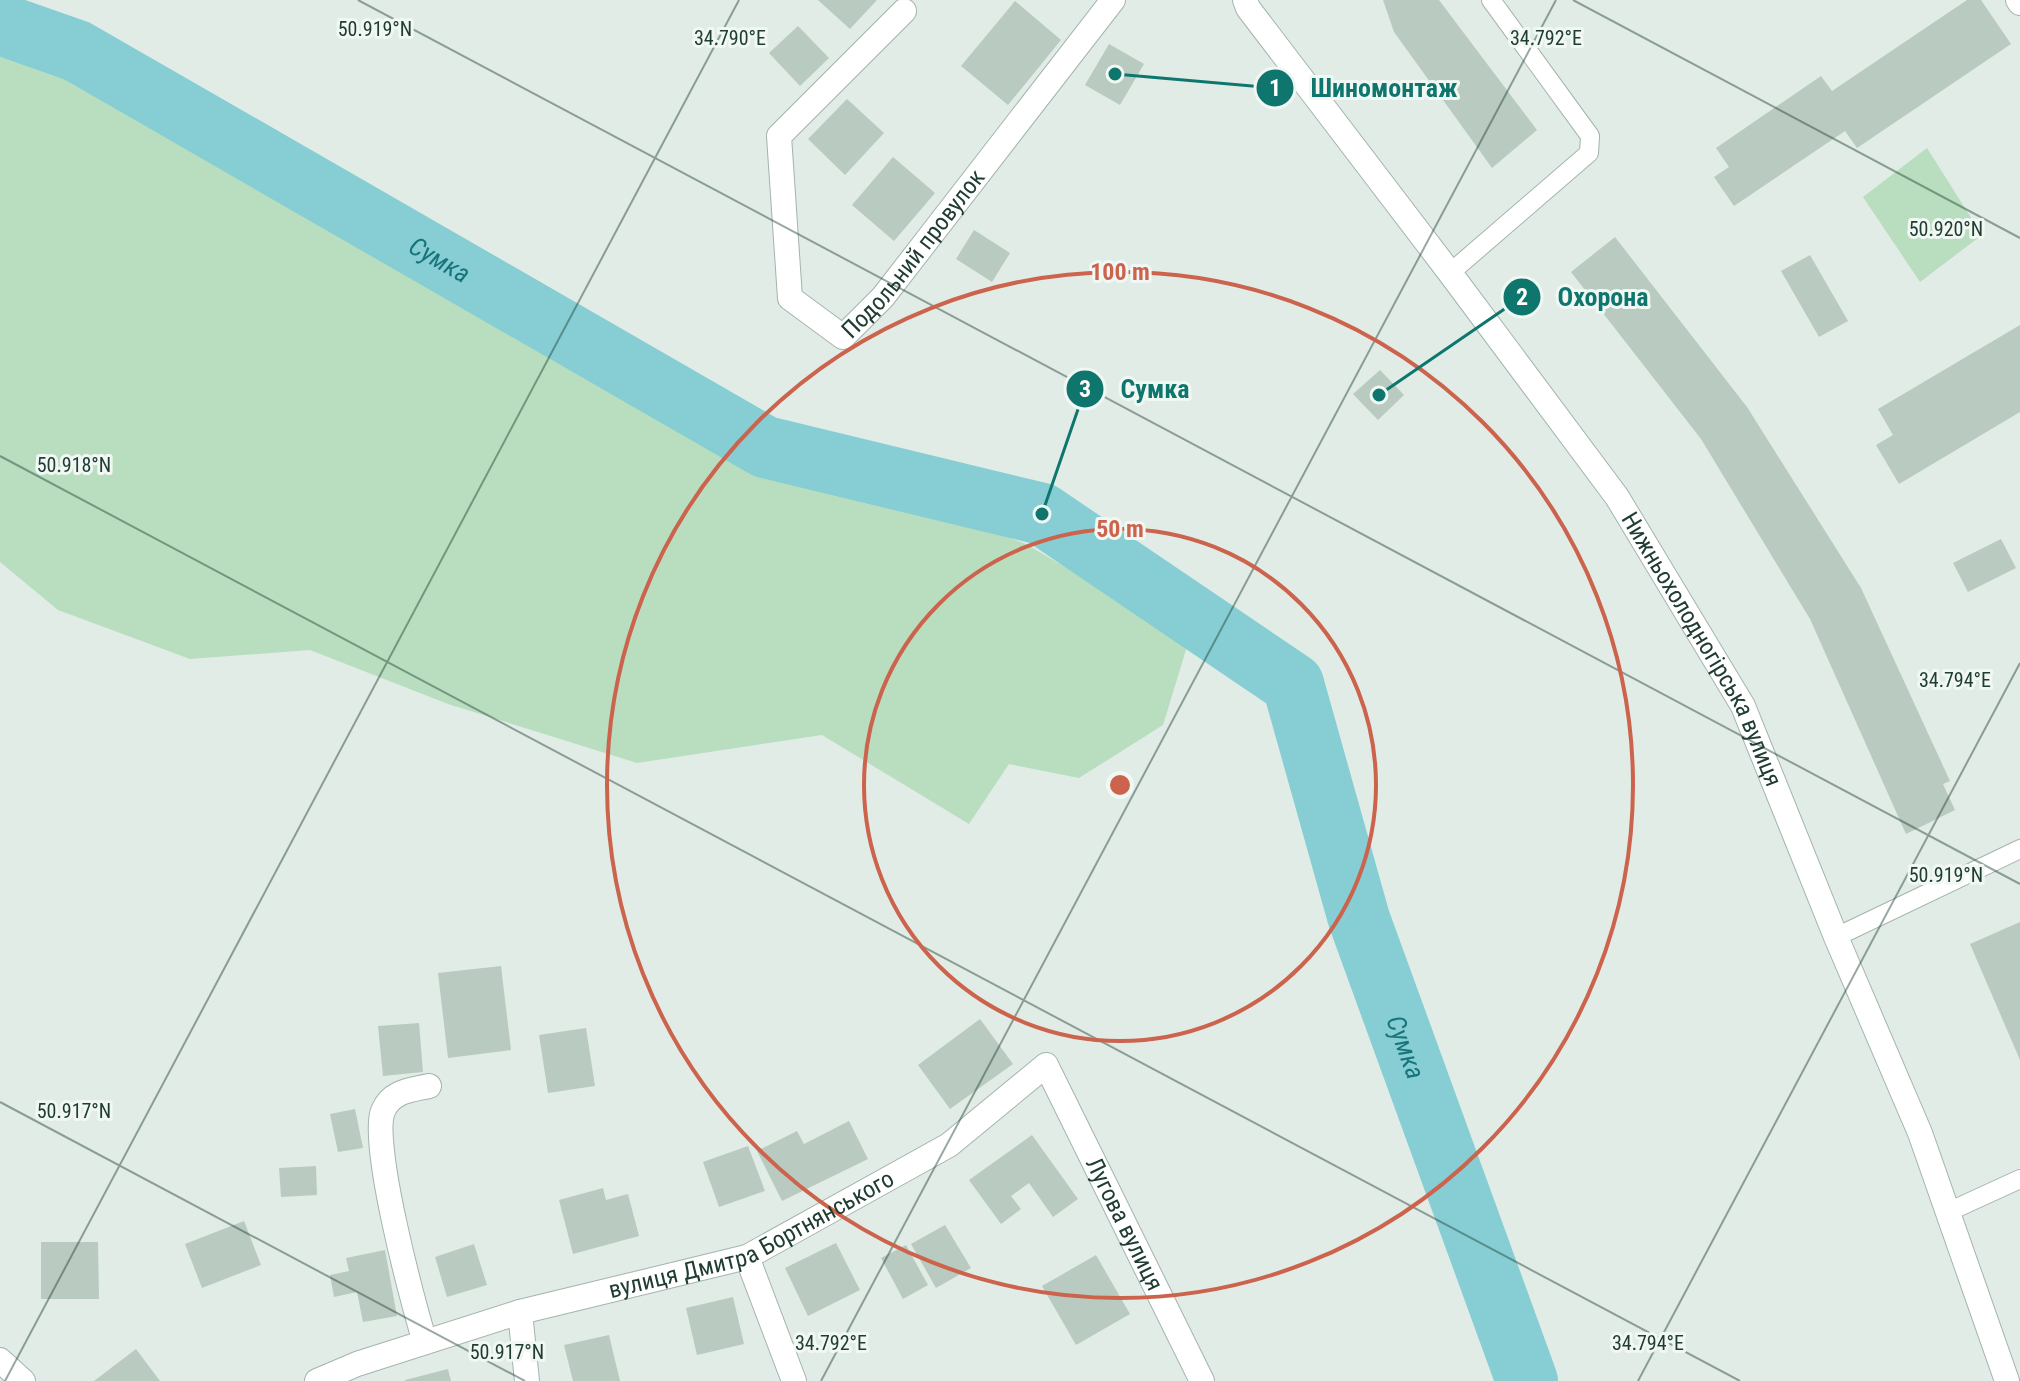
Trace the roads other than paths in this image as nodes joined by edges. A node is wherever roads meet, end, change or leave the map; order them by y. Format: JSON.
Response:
{"nodes":[{"id":1,"x":1113,"y":0,"type":"edge"},
{"id":2,"x":1245,"y":0,"type":"edge"},
{"id":3,"x":1491,"y":0,"type":"edge"},
{"id":4,"x":904,"y":11,"type":"dead end"},
{"id":5,"x":1450,"y":273,"type":"junction"},
{"id":6,"x":2020,"y":849,"type":"edge"},
{"id":7,"x":1836,"y":937,"type":"junction"},
{"id":8,"x":1046,"y":1065,"type":"joint"},
{"id":9,"x":429,"y":1086,"type":"dead end"},
{"id":10,"x":2020,"y":1179,"type":"edge"},
{"id":11,"x":1948,"y":1212,"type":"junction"},
{"id":12,"x":747,"y":1257,"type":"junction"},
{"id":13,"x":520,"y":1312,"type":"junction"},
{"id":14,"x":425,"y":1342,"type":"junction"},
{"id":15,"x":0,"y":1360,"type":"edge"},
{"id":16,"x":23,"y":1381,"type":"edge"},
{"id":17,"x":317,"y":1381,"type":"edge"},
{"id":18,"x":527,"y":1381,"type":"edge"},
{"id":19,"x":794,"y":1381,"type":"edge"},
{"id":20,"x":1202,"y":1381,"type":"edge"},
{"id":21,"x":2007,"y":1381,"type":"edge"}],
"edges":[{"from":1,"to":4,"type":"street","name":"Подольний провулок"},
{"from":2,"to":5,"type":"street","name":"Нижньохолодногірська вулиця"},
{"from":3,"to":5,"type":"lane"},
{"from":5,"to":7,"type":"street","name":"Нижньохолодногірська вулиця"},
{"from":6,"to":7,"type":"lane"},
{"from":7,"to":11,"type":"street","name":"Нижньохолодногірська вулиця"},
{"from":8,"to":12,"type":"street","name":"вулиця Дмитра Бортнянського"},
{"from":8,"to":20,"type":"street","name":"Лугова вулиця"},
{"from":9,"to":14,"type":"street"},
{"from":10,"to":11,"type":"lane"},
{"from":11,"to":21,"type":"street","name":"Нижньохолодногірська вулиця"},
{"from":12,"to":13,"type":"street","name":"вулиця Дмитра Бортнянського"},
{"from":12,"to":19,"type":"street"},
{"from":13,"to":14,"type":"street","name":"вулиця Дмитра Бортнянського"},
{"from":13,"to":18,"type":"street"},
{"from":14,"to":17,"type":"street","name":"вулиця Дмитра Бортнянського"},
{"from":15,"to":16,"type":"street"}]}
